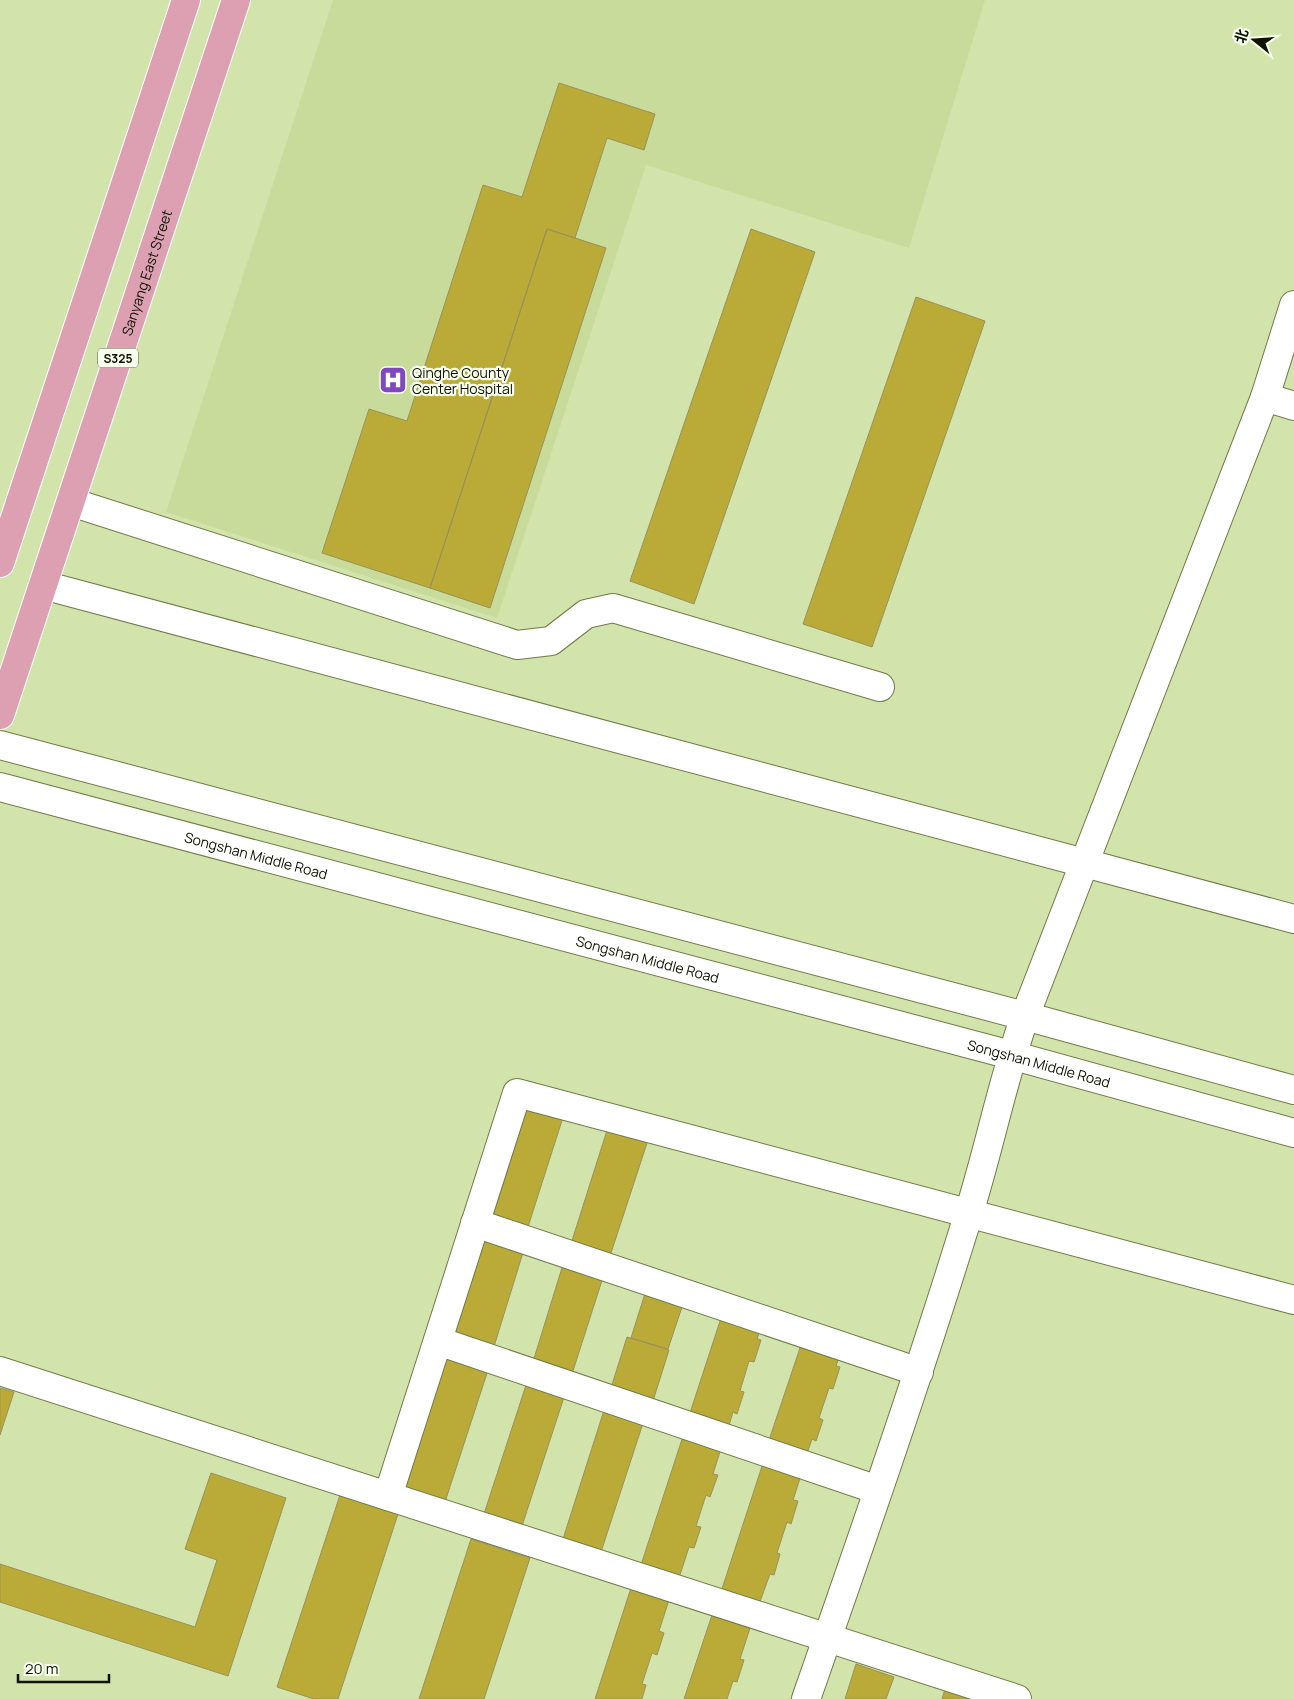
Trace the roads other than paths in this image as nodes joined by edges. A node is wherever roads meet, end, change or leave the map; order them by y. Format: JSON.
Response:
{"nodes":[{"id":1,"x":186,"y":0,"type":"edge"},
{"id":2,"x":236,"y":0,"type":"edge"},
{"id":3,"x":1294,"y":305,"type":"edge"},
{"id":4,"x":1265,"y":397,"type":"junction"},
{"id":5,"x":1294,"y":406,"type":"edge"},
{"id":6,"x":71,"y":502,"type":"junction"},
{"id":7,"x":0,"y":563,"type":"edge"},
{"id":8,"x":43,"y":586,"type":"junction"},
{"id":9,"x":880,"y":687,"type":"dead end"},
{"id":10,"x":0,"y":716,"type":"edge"},
{"id":11,"x":0,"y":745,"type":"edge"},
{"id":12,"x":0,"y":787,"type":"edge"},
{"id":13,"x":1085,"y":863,"type":"junction"},
{"id":14,"x":1294,"y":919,"type":"edge"},
{"id":15,"x":1025,"y":1016,"type":"junction"},
{"id":16,"x":1011,"y":1055,"type":"junction"},
{"id":17,"x":1294,"y":1090,"type":"edge"},
{"id":18,"x":1294,"y":1133,"type":"edge"},
{"id":19,"x":969,"y":1213,"type":"junction"},
{"id":20,"x":475,"y":1223,"type":"junction"},
{"id":21,"x":1294,"y":1300,"type":"edge"},
{"id":22,"x":438,"y":1341,"type":"junction"},
{"id":23,"x":0,"y":1371,"type":"edge"},
{"id":24,"x":919,"y":1372,"type":"junction"},
{"id":25,"x":878,"y":1490,"type":"junction"},
{"id":26,"x":388,"y":1496,"type":"junction"},
{"id":27,"x":827,"y":1638,"type":"junction"},
{"id":28,"x":806,"y":1699,"type":"edge"},
{"id":29,"x":1017,"y":1699,"type":"edge"}],
"edges":[{"from":1,"to":7,"type":"main road"},
{"from":2,"to":6,"type":"main road","name":"Sanyang East Street","number":"S325"},
{"from":3,"to":4,"type":"street"},
{"from":4,"to":5,"type":"street"},
{"from":4,"to":13,"type":"street"},
{"from":6,"to":8,"type":"main road","name":"Sanyang East Street","number":"S325"},
{"from":6,"to":9,"type":"street"},
{"from":8,"to":10,"type":"main road","name":"Sanyang East Street","number":"S325"},
{"from":8,"to":13,"type":"street"},
{"from":11,"to":15,"type":"street"},
{"from":12,"to":16,"type":"street","name":"Songshan Middle Road"},
{"from":13,"to":14,"type":"street"},
{"from":13,"to":15,"type":"street"},
{"from":15,"to":16,"type":"street"},
{"from":15,"to":17,"type":"street"},
{"from":16,"to":18,"type":"street","name":"Songshan Middle Road"},
{"from":16,"to":19,"type":"street"},
{"from":19,"to":20,"type":"street"},
{"from":19,"to":21,"type":"street"},
{"from":19,"to":24,"type":"street"},
{"from":20,"to":22,"type":"street"},
{"from":20,"to":24,"type":"street"},
{"from":22,"to":25,"type":"street"},
{"from":22,"to":26,"type":"street"},
{"from":23,"to":26,"type":"street"},
{"from":24,"to":25,"type":"street"},
{"from":25,"to":27,"type":"street"},
{"from":26,"to":27,"type":"street"},
{"from":27,"to":28,"type":"street"},
{"from":27,"to":29,"type":"street"}]}
